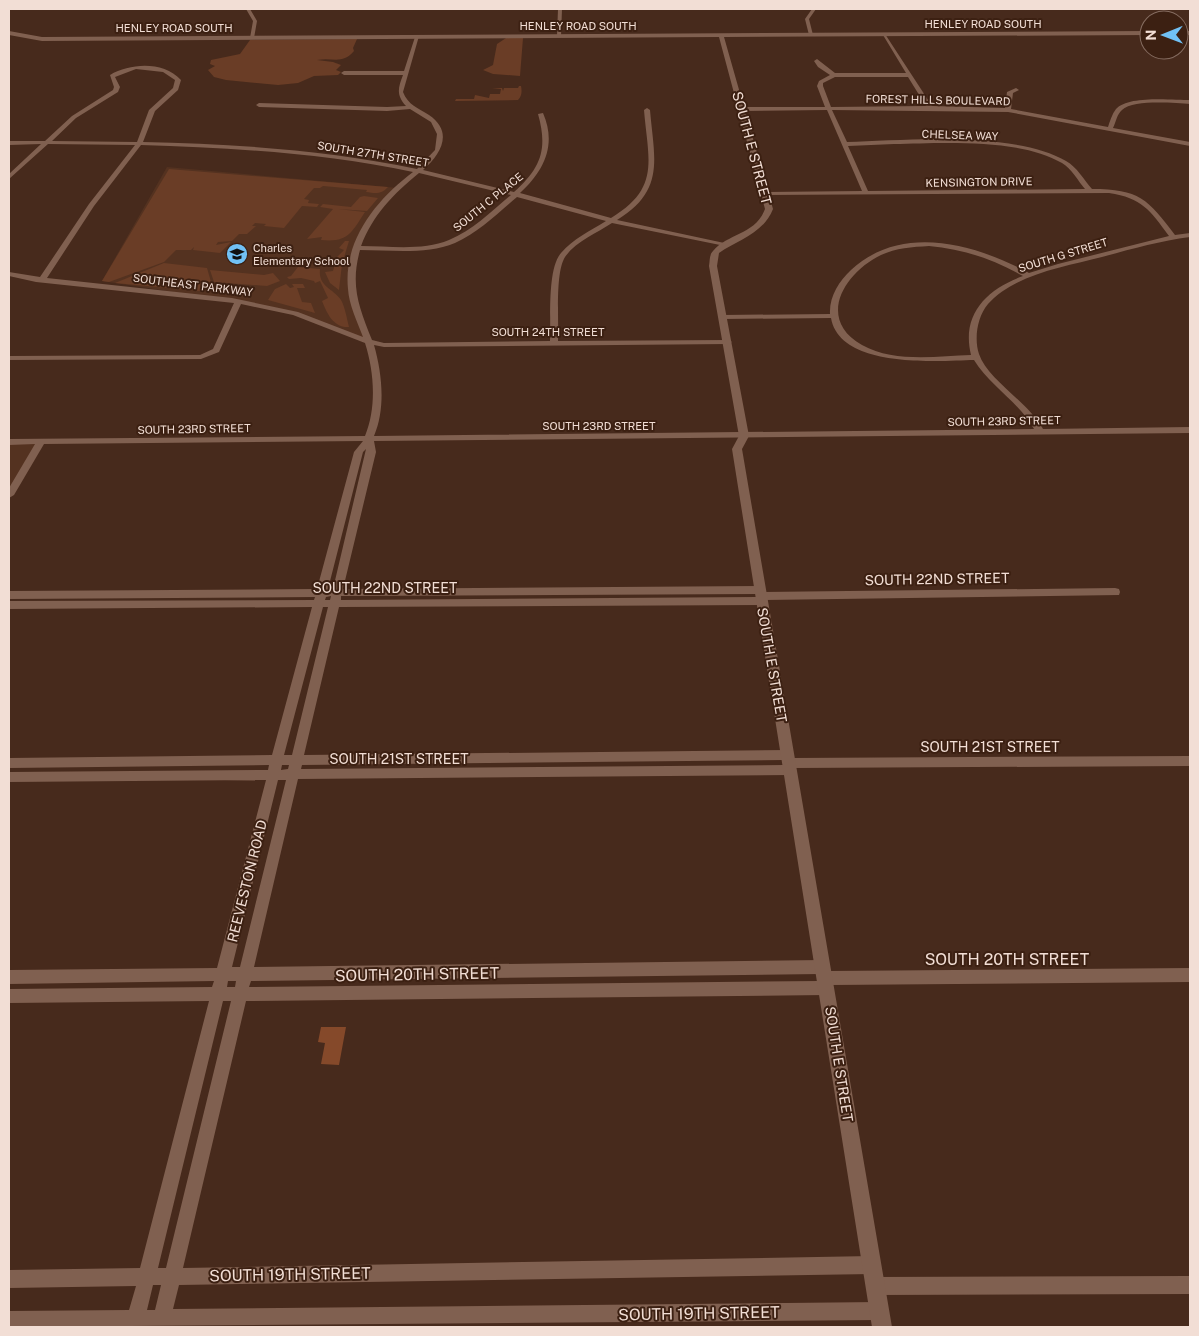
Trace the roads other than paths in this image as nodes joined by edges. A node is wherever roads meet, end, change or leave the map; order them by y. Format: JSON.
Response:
{"nodes":[{"id":1,"x":248,"y":9,"type":"edge"},
{"id":2,"x":560,"y":9,"type":"edge"},
{"id":3,"x":814,"y":9,"type":"edge"},
{"id":4,"x":9,"y":33,"type":"edge"},
{"id":5,"x":1139,"y":33,"type":"edge"},
{"id":6,"x":811,"y":35,"type":"junction"},
{"id":7,"x":885,"y":35,"type":"junction"},
{"id":8,"x":559,"y":36,"type":"junction"},
{"id":9,"x":721,"y":36,"type":"junction"},
{"id":10,"x":418,"y":37,"type":"junction"},
{"id":11,"x":252,"y":38,"type":"junction"},
{"id":12,"x":817,"y":61,"type":"dead end"},
{"id":13,"x":344,"y":73,"type":"dead end"},
{"id":14,"x":406,"y":73,"type":"junction"},
{"id":15,"x":834,"y":75,"type":"junction"},
{"id":16,"x":909,"y":75,"type":"junction"},
{"id":17,"x":1016,"y":90,"type":"dead end"},
{"id":18,"x":1190,"y":102,"type":"edge"},
{"id":19,"x":259,"y":105,"type":"dead end"},
{"id":20,"x":412,"y":107,"type":"junction"},
{"id":21,"x":829,"y":108,"type":"junction"},
{"id":22,"x":930,"y":108,"type":"junction"},
{"id":23,"x":742,"y":109,"type":"junction"},
{"id":24,"x":647,"y":110,"type":"dead end"},
{"id":25,"x":1008,"y":110,"type":"junction"},
{"id":26,"x":540,"y":114,"type":"dead end"},
{"id":27,"x":1110,"y":128,"type":"junction"},
{"id":28,"x":46,"y":142,"type":"junction"},
{"id":29,"x":140,"y":142,"type":"junction"},
{"id":30,"x":9,"y":143,"type":"edge"},
{"id":31,"x":844,"y":144,"type":"junction"},
{"id":32,"x":1190,"y":144,"type":"edge"},
{"id":33,"x":418,"y":171,"type":"junction"},
{"id":34,"x":9,"y":177,"type":"edge"},
{"id":35,"x":1089,"y":190,"type":"junction"},
{"id":36,"x":517,"y":193,"type":"junction"},
{"id":37,"x":866,"y":193,"type":"junction"},
{"id":38,"x":766,"y":194,"type":"junction"},
{"id":39,"x":612,"y":221,"type":"junction"},
{"id":40,"x":1190,"y":235,"type":"edge"},
{"id":41,"x":1173,"y":237,"type":"junction"},
{"id":42,"x":725,"y":244,"type":"junction"},
{"id":43,"x":357,"y":248,"type":"junction"},
{"id":44,"x":9,"y":274,"type":"edge"},
{"id":45,"x":1027,"y":275,"type":"junction"},
{"id":46,"x":9,"y":280,"type":"edge"},
{"id":47,"x":42,"y":280,"type":"junction"},
{"id":48,"x":239,"y":301,"type":"junction"},
{"id":49,"x":834,"y":316,"type":"junction"},
{"id":50,"x":723,"y":317,"type":"junction"},
{"id":51,"x":369,"y":342,"type":"junction"},
{"id":52,"x":728,"y":342,"type":"junction"},
{"id":53,"x":554,"y":344,"type":"junction"},
{"id":54,"x":976,"y":357,"type":"junction"},
{"id":55,"x":9,"y":358,"type":"edge"},
{"id":56,"x":1190,"y":430,"type":"edge"},
{"id":57,"x":1040,"y":432,"type":"junction"},
{"id":58,"x":744,"y":436,"type":"junction"},
{"id":59,"x":368,"y":439,"type":"junction"},
{"id":60,"x":9,"y":442,"type":"edge"},
{"id":61,"x":42,"y":442,"type":"junction"},
{"id":62,"x":9,"y":495,"type":"edge"},
{"id":63,"x":1115,"y":592,"type":"dead end"},
{"id":64,"x":9,"y":595,"type":"edge"},
{"id":65,"x":760,"y":596,"type":"junction"},
{"id":66,"x":320,"y":598,"type":"junction"},
{"id":67,"x":336,"y":598,"type":"junction"},
{"id":68,"x":9,"y":605,"type":"edge"},
{"id":69,"x":277,"y":760,"type":"junction"},
{"id":70,"x":297,"y":760,"type":"junction"},
{"id":71,"x":1190,"y":760,"type":"edge"},
{"id":72,"x":9,"y":763,"type":"edge"},
{"id":73,"x":789,"y":763,"type":"junction"},
{"id":74,"x":273,"y":775,"type":"junction"},
{"id":75,"x":293,"y":775,"type":"junction"},
{"id":76,"x":9,"y":777,"type":"edge"},
{"id":77,"x":224,"y":974,"type":"junction"},
{"id":78,"x":246,"y":974,"type":"junction"},
{"id":79,"x":1190,"y":975,"type":"edge"},
{"id":80,"x":9,"y":977,"type":"edge"},
{"id":81,"x":825,"y":977,"type":"junction"},
{"id":82,"x":217,"y":994,"type":"junction"},
{"id":83,"x":240,"y":994,"type":"junction"},
{"id":84,"x":9,"y":996,"type":"edge"},
{"id":85,"x":872,"y":1265,"type":"junction"},
{"id":86,"x":173,"y":1276,"type":"junction"},
{"id":87,"x":147,"y":1277,"type":"junction"},
{"id":88,"x":9,"y":1279,"type":"edge"},
{"id":89,"x":1190,"y":1285,"type":"edge"},
{"id":90,"x":876,"y":1286,"type":"junction"},
{"id":91,"x":881,"y":1319,"type":"edge"},
{"id":92,"x":9,"y":1320,"type":"edge"},
{"id":93,"x":135,"y":1323,"type":"edge"},
{"id":94,"x":161,"y":1323,"type":"edge"}],
"edges":[{"from":1,"to":11,"type":"street"},
{"from":2,"to":8,"type":"street"},
{"from":3,"to":6,"type":"street"},
{"from":4,"to":11,"type":"street","name":"HENLEY ROAD SOUTH"},
{"from":5,"to":7,"type":"street","name":"HENLEY ROAD SOUTH"},
{"from":6,"to":7,"type":"street","name":"HENLEY ROAD SOUTH"},
{"from":6,"to":9,"type":"street","name":"HENLEY ROAD SOUTH"},
{"from":7,"to":16,"type":"street"},
{"from":8,"to":9,"type":"street","name":"HENLEY ROAD SOUTH"},
{"from":8,"to":10,"type":"street","name":"HENLEY ROAD SOUTH"},
{"from":9,"to":23,"type":"street","name":"SOUTH E STREET"},
{"from":10,"to":11,"type":"street","name":"HENLEY ROAD SOUTH"},
{"from":10,"to":14,"type":"street","name":"REEVESTON ROAD"},
{"from":12,"to":15,"type":"street"},
{"from":13,"to":14,"type":"street"},
{"from":14,"to":20,"type":"street","name":"REEVESTON ROAD"},
{"from":15,"to":16,"type":"street"},
{"from":15,"to":21,"type":"street"},
{"from":16,"to":22,"type":"street"},
{"from":17,"to":25,"type":"street"},
{"from":18,"to":27,"type":"street"},
{"from":19,"to":20,"type":"street"},
{"from":20,"to":33,"type":"street","name":"REEVESTON ROAD"},
{"from":21,"to":22,"type":"street","name":"FOREST HILLS BOULEVARD"},
{"from":21,"to":23,"type":"street","name":"FOREST HILLS BOULEVARD"},
{"from":21,"to":31,"type":"street"},
{"from":22,"to":25,"type":"street","name":"FOREST HILLS BOULEVARD"},
{"from":23,"to":38,"type":"street","name":"SOUTH E STREET"},
{"from":24,"to":39,"type":"street"},
{"from":25,"to":27,"type":"street","name":"FOREST HILLS BOULEVARD"},
{"from":26,"to":36,"type":"street","name":"SOUTH C PLACE"},
{"from":27,"to":32,"type":"street","name":"FOREST HILLS BOULEVARD"},
{"from":28,"to":29,"type":"street","name":"SOUTH 27TH STREET"},
{"from":28,"to":29,"type":"street"},
{"from":28,"to":30,"type":"street","name":"SOUTH 27TH STREET"},
{"from":28,"to":34,"type":"street"},
{"from":29,"to":33,"type":"street","name":"SOUTH 27TH STREET"},
{"from":29,"to":47,"type":"street"},
{"from":31,"to":35,"type":"street","name":"CHELSEA WAY"},
{"from":31,"to":37,"type":"street"},
{"from":33,"to":36,"type":"street","name":"SOUTH 27TH STREET"},
{"from":33,"to":43,"type":"street","name":"REEVESTON ROAD"},
{"from":35,"to":37,"type":"street","name":"KENSINGTON DRIVE"},
{"from":35,"to":41,"type":"street","name":"KENSINGTON DRIVE"},
{"from":36,"to":39,"type":"street","name":"SOUTH 27TH STREET"},
{"from":36,"to":43,"type":"street","name":"SOUTH C PLACE"},
{"from":37,"to":38,"type":"street","name":"KENSINGTON DRIVE"},
{"from":38,"to":42,"type":"street","name":"SOUTH E STREET"},
{"from":39,"to":42,"type":"street","name":"SOUTH 27TH STREET"},
{"from":39,"to":53,"type":"street"},
{"from":40,"to":41,"type":"street","name":"SOUTH G STREET"},
{"from":41,"to":45,"type":"street","name":"SOUTH G STREET"},
{"from":42,"to":50,"type":"street","name":"SOUTH E STREET"},
{"from":43,"to":51,"type":"street","name":"REEVESTON ROAD"},
{"from":44,"to":47,"type":"street","name":"SOUTHEAST PARKWAY"},
{"from":45,"to":49,"type":"street"},
{"from":45,"to":54,"type":"street","name":"SOUTH G STREET"},
{"from":46,"to":47,"type":"street"},
{"from":47,"to":48,"type":"street","name":"SOUTHEAST PARKWAY"},
{"from":48,"to":51,"type":"street","name":"SOUTHEAST PARKWAY"},
{"from":48,"to":55,"type":"street"},
{"from":49,"to":50,"type":"street"},
{"from":49,"to":54,"type":"street"},
{"from":50,"to":52,"type":"street","name":"SOUTH E STREET"},
{"from":51,"to":53,"type":"street","name":"SOUTH 24TH STREET"},
{"from":51,"to":59,"type":"street","name":"REEVESTON ROAD"},
{"from":52,"to":53,"type":"street","name":"SOUTH 24TH STREET"},
{"from":52,"to":58,"type":"street","name":"SOUTH E STREET"},
{"from":54,"to":57,"type":"street"},
{"from":56,"to":57,"type":"street","name":"SOUTH 23RD STREET"},
{"from":57,"to":58,"type":"street","name":"SOUTH 23RD STREET"},
{"from":58,"to":59,"type":"street","name":"SOUTH 23RD STREET"},
{"from":58,"to":65,"type":"street","name":"SOUTH E STREET"},
{"from":59,"to":61,"type":"street","name":"SOUTH 23RD STREET"},
{"from":59,"to":66,"type":"street","name":"REEVESTON ROAD"},
{"from":59,"to":67,"type":"street","name":"REEVESTON ROAD"},
{"from":60,"to":61,"type":"street","name":"SOUTH 23RD STREET"},
{"from":61,"to":62,"type":"street"},
{"from":63,"to":65,"type":"street","name":"SOUTH 22ND STREET"},
{"from":64,"to":66,"type":"street","name":"SOUTH 22ND STREET"},
{"from":65,"to":67,"type":"street","name":"SOUTH 22ND STREET"},
{"from":65,"to":73,"type":"street","name":"SOUTH E STREET"},
{"from":66,"to":67,"type":"street","name":"SOUTH 22ND STREET"},
{"from":66,"to":68,"type":"street","name":"SOUTH 22ND STREET"},
{"from":66,"to":69,"type":"street","name":"REEVESTON ROAD"},
{"from":67,"to":70,"type":"street","name":"REEVESTON ROAD"},
{"from":69,"to":70,"type":"street","name":"SOUTH 21ST STREET"},
{"from":69,"to":72,"type":"street","name":"SOUTH 21ST STREET"},
{"from":69,"to":74,"type":"street","name":"REEVESTON ROAD"},
{"from":70,"to":73,"type":"street","name":"SOUTH 21ST STREET"},
{"from":70,"to":75,"type":"street","name":"REEVESTON ROAD"},
{"from":71,"to":73,"type":"street","name":"SOUTH 21ST STREET"},
{"from":73,"to":75,"type":"street","name":"SOUTH 21ST STREET"},
{"from":73,"to":81,"type":"street","name":"SOUTH E STREET"},
{"from":74,"to":75,"type":"street","name":"SOUTH 21ST STREET"},
{"from":74,"to":76,"type":"street","name":"SOUTH 21ST STREET"},
{"from":74,"to":77,"type":"street","name":"REEVESTON ROAD"},
{"from":75,"to":78,"type":"street","name":"REEVESTON ROAD"},
{"from":77,"to":78,"type":"street","name":"SOUTH 20TH STREET"},
{"from":77,"to":80,"type":"street","name":"SOUTH 20TH STREET"},
{"from":77,"to":82,"type":"street","name":"REEVESTON ROAD"},
{"from":78,"to":81,"type":"street","name":"SOUTH 20TH STREET"},
{"from":78,"to":83,"type":"street","name":"REEVESTON ROAD"},
{"from":79,"to":81,"type":"street","name":"SOUTH 20TH STREET"},
{"from":81,"to":83,"type":"street","name":"SOUTH 20TH STREET"},
{"from":81,"to":85,"type":"street","name":"SOUTH E STREET"},
{"from":82,"to":83,"type":"street","name":"SOUTH 20TH STREET"},
{"from":82,"to":84,"type":"street","name":"SOUTH 20TH STREET"},
{"from":82,"to":87,"type":"street","name":"REEVESTON ROAD"},
{"from":83,"to":86,"type":"street","name":"REEVESTON ROAD"},
{"from":85,"to":86,"type":"street","name":"SOUTH 19TH STREET"},
{"from":85,"to":90,"type":"street","name":"SOUTH E STREET"},
{"from":86,"to":87,"type":"street","name":"SOUTH 19TH STREET"},
{"from":86,"to":94,"type":"street","name":"REEVESTON ROAD"},
{"from":87,"to":88,"type":"street","name":"SOUTH 19TH STREET"},
{"from":87,"to":93,"type":"street","name":"REEVESTON ROAD"},
{"from":89,"to":90,"type":"street"},
{"from":90,"to":91,"type":"street","name":"SOUTH E STREET"},
{"from":91,"to":94,"type":"street","name":"SOUTH 19TH STREET"},
{"from":92,"to":93,"type":"street","name":"SOUTH 19TH STREET"},
{"from":93,"to":94,"type":"street","name":"SOUTH 19TH STREET"}]}
